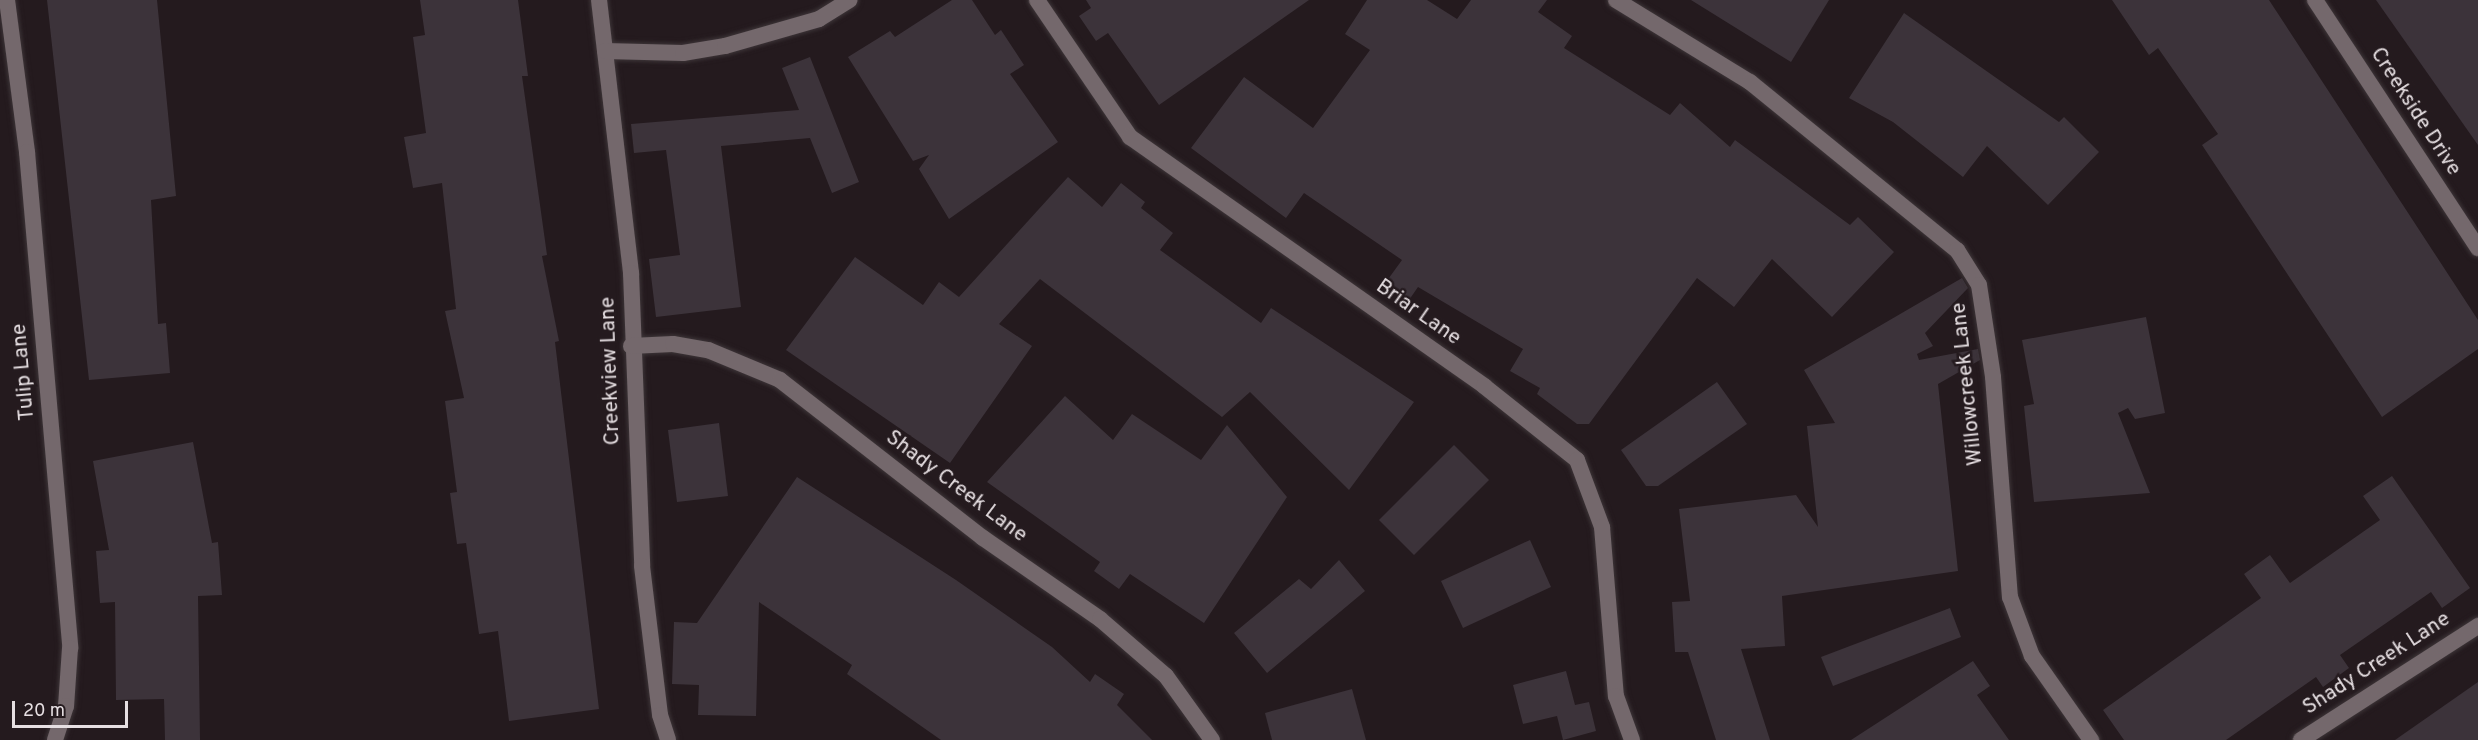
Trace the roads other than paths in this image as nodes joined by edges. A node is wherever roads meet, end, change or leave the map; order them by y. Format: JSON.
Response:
{"nodes":[{"id":1,"x":7,"y":0,"type":"edge"},
{"id":2,"x":599,"y":0,"type":"edge"},
{"id":3,"x":849,"y":0,"type":"edge"},
{"id":4,"x":1037,"y":0,"type":"edge"},
{"id":5,"x":1616,"y":0,"type":"edge"},
{"id":6,"x":2315,"y":0,"type":"edge"},
{"id":7,"x":605,"y":51,"type":"junction"},
{"id":8,"x":2478,"y":248,"type":"edge"},
{"id":9,"x":631,"y":346,"type":"junction"},
{"id":10,"x":2478,"y":626,"type":"edge"},
{"id":11,"x":55,"y":740,"type":"edge"},
{"id":12,"x":668,"y":740,"type":"edge"},
{"id":13,"x":1212,"y":740,"type":"edge"},
{"id":14,"x":1632,"y":740,"type":"edge"},
{"id":15,"x":2091,"y":740,"type":"edge"},
{"id":16,"x":2301,"y":740,"type":"edge"}],
"edges":[{"from":1,"to":11,"type":"street","name":"Tulip Lane"},
{"from":2,"to":7,"type":"street","name":"Creekview Lane"},
{"from":3,"to":7,"type":"street"},
{"from":4,"to":14,"type":"street","name":"Briar Lane"},
{"from":5,"to":15,"type":"street","name":"Willowcreek Lane"},
{"from":6,"to":8,"type":"street","name":"Creekside Drive"},
{"from":7,"to":9,"type":"street","name":"Creekview Lane"},
{"from":9,"to":12,"type":"street","name":"Creekview Lane"},
{"from":9,"to":13,"type":"street","name":"Shady Creek Lane"},
{"from":10,"to":16,"type":"street","name":"Shady Creek Lane"}]}
